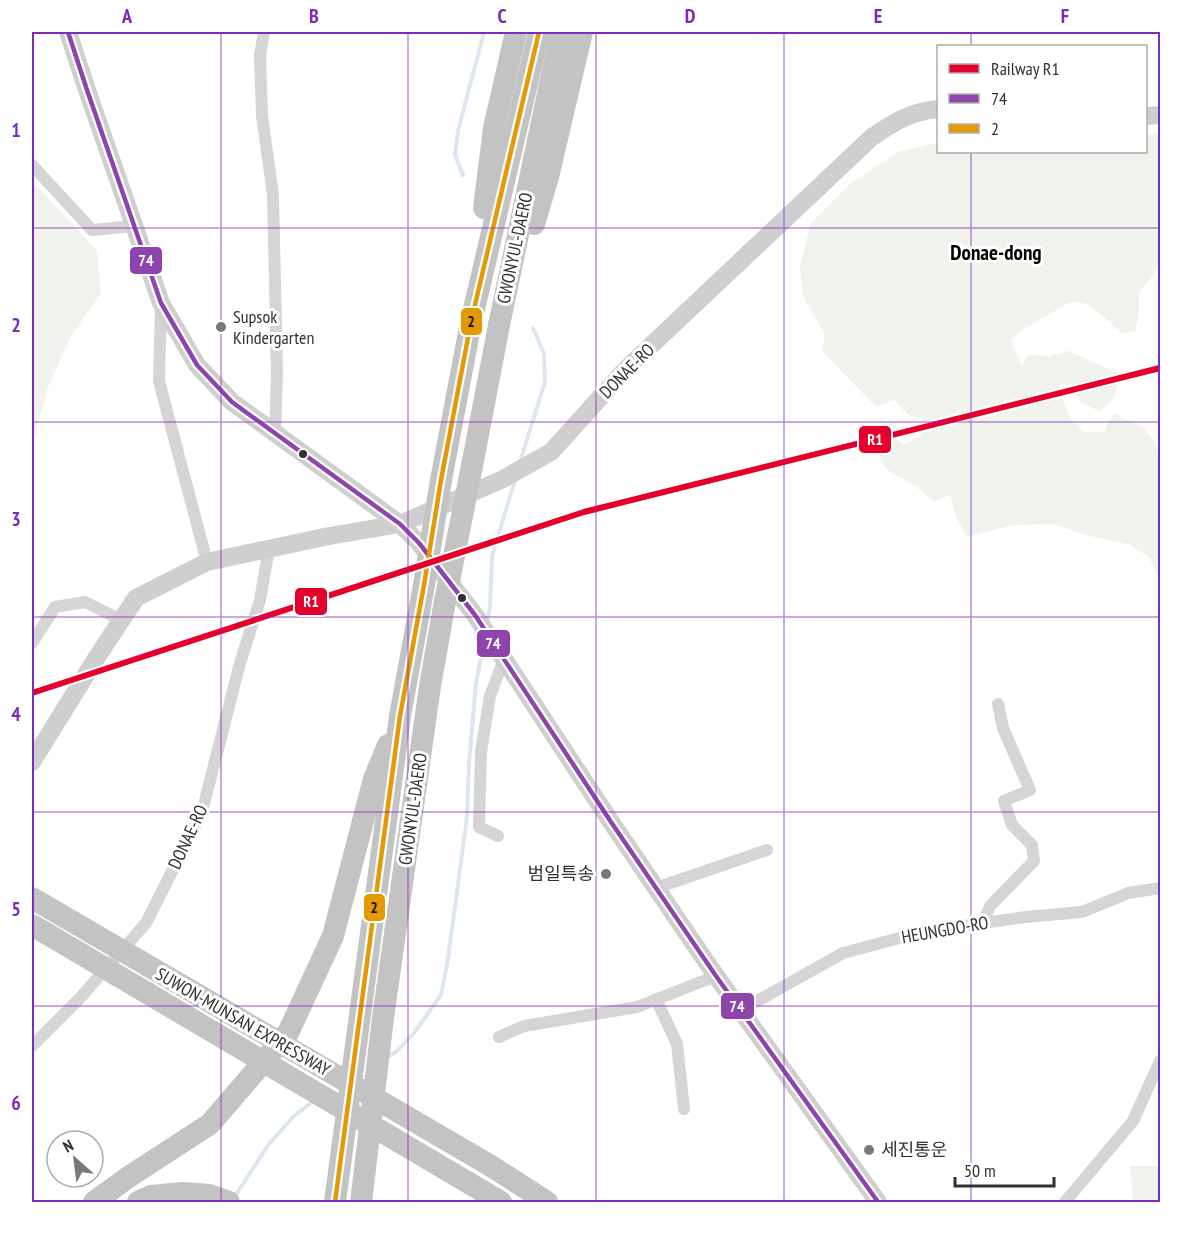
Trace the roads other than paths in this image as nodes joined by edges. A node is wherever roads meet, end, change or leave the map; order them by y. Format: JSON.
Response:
{"nodes":[{"id":1,"x":68,"y":32,"type":"edge"},
{"id":2,"x":264,"y":32,"type":"edge"},
{"id":3,"x":516,"y":32,"type":"edge"},
{"id":4,"x":539,"y":32,"type":"edge"},
{"id":5,"x":561,"y":32,"type":"edge"},
{"id":6,"x":582,"y":32,"type":"edge"},
{"id":7,"x":937,"y":109,"type":"edge"},
{"id":8,"x":32,"y":165,"type":"edge"},
{"id":9,"x":133,"y":226,"type":"junction"},
{"id":10,"x":161,"y":303,"type":"junction"},
{"id":11,"x":463,"y":364,"type":"junction"},
{"id":12,"x":489,"y":375,"type":"junction"},
{"id":13,"x":275,"y":433,"type":"junction"},
{"id":14,"x":400,"y":524,"type":"junction"},
{"id":15,"x":269,"y":548,"type":"junction"},
{"id":16,"x":207,"y":562,"type":"junction"},
{"id":17,"x":121,"y":621,"type":"junction"},
{"id":18,"x":32,"y":644,"type":"edge"},
{"id":19,"x":501,"y":656,"type":"junction"},
{"id":20,"x":998,"y":704,"type":"dead end"},
{"id":21,"x":400,"y":716,"type":"junction"},
{"id":22,"x":32,"y":762,"type":"edge"},
{"id":23,"x":498,"y":836,"type":"dead end"},
{"id":24,"x":766,"y":850,"type":"dead end"},
{"id":25,"x":656,"y":888,"type":"junction"},
{"id":26,"x":1161,"y":888,"type":"edge"},
{"id":27,"x":32,"y":898,"type":"edge"},
{"id":28,"x":983,"y":923,"type":"junction"},
{"id":29,"x":32,"y":925,"type":"edge"},
{"id":30,"x":32,"y":940,"type":"edge"},
{"id":31,"x":716,"y":976,"type":"junction"},
{"id":32,"x":657,"y":999,"type":"junction"},
{"id":33,"x":741,"y":1010,"type":"junction"},
{"id":34,"x":499,"y":1037,"type":"dead end"},
{"id":35,"x":32,"y":1046,"type":"edge"},
{"id":36,"x":1161,"y":1060,"type":"edge"},
{"id":37,"x":684,"y":1109,"type":"dead end"},
{"id":38,"x":361,"y":1199,"type":"edge"},
{"id":39,"x":94,"y":1203,"type":"edge"},
{"id":40,"x":138,"y":1203,"type":"edge"},
{"id":41,"x":229,"y":1203,"type":"edge"},
{"id":42,"x":335,"y":1203,"type":"edge"},
{"id":43,"x":471,"y":1203,"type":"edge"},
{"id":44,"x":501,"y":1203,"type":"edge"},
{"id":45,"x":547,"y":1203,"type":"edge"},
{"id":46,"x":878,"y":1203,"type":"edge"},
{"id":47,"x":1065,"y":1203,"type":"edge"}],
"edges":[{"from":1,"to":9,"type":"street"},
{"from":2,"to":13,"type":"street"},
{"from":3,"to":11,"type":"highway"},
{"from":4,"to":11,"type":"highway","name":"GWONYUL-DAERO"},
{"from":5,"to":12,"type":"highway","name":"GWONYUL-DAERO"},
{"from":6,"to":12,"type":"highway"},
{"from":7,"to":14,"type":"street","name":"DONAE-RO"},
{"from":8,"to":9,"type":"street"},
{"from":9,"to":10,"type":"street"},
{"from":10,"to":13,"type":"street"},
{"from":10,"to":16,"type":"street"},
{"from":11,"to":21,"type":"highway","name":"GWONYUL-DAERO","bridge":true},
{"from":12,"to":38,"type":"highway","name":"GWONYUL-DAERO","bridge":true},
{"from":13,"to":14,"type":"street"},
{"from":14,"to":15,"type":"street","name":"DONAE-RO"},
{"from":14,"to":19,"type":"street"},
{"from":15,"to":16,"type":"street","name":"DONAE-RO"},
{"from":15,"to":35,"type":"street","name":"DONAE-RO"},
{"from":16,"to":17,"type":"street","name":"DONAE-RO"},
{"from":17,"to":18,"type":"street"},
{"from":17,"to":22,"type":"street","name":"DONAE-RO"},
{"from":19,"to":23,"type":"street"},
{"from":19,"to":25,"type":"street"},
{"from":20,"to":28,"type":"street"},
{"from":21,"to":39,"type":"highway"},
{"from":21,"to":42,"type":"highway","name":"GWONYUL-DAERO","bridge":true},
{"from":24,"to":25,"type":"street"},
{"from":25,"to":31,"type":"street"},
{"from":26,"to":28,"type":"street","name":"HEUNGDO-RO"},
{"from":27,"to":45,"type":"highway","name":"SUWON-MUNSAN EXPRESSWAY","bridge":true},
{"from":28,"to":33,"type":"street","name":"HEUNGDO-RO"},
{"from":29,"to":44,"type":"highway","name":"SUWON-MUNSAN EXPRESSWAY","bridge":true},
{"from":30,"to":43,"type":"highway"},
{"from":31,"to":32,"type":"street"},
{"from":31,"to":33,"type":"street"},
{"from":32,"to":34,"type":"street"},
{"from":32,"to":37,"type":"street"},
{"from":33,"to":46,"type":"street"},
{"from":36,"to":47,"type":"street"},
{"from":40,"to":41,"type":"highway"}]}
